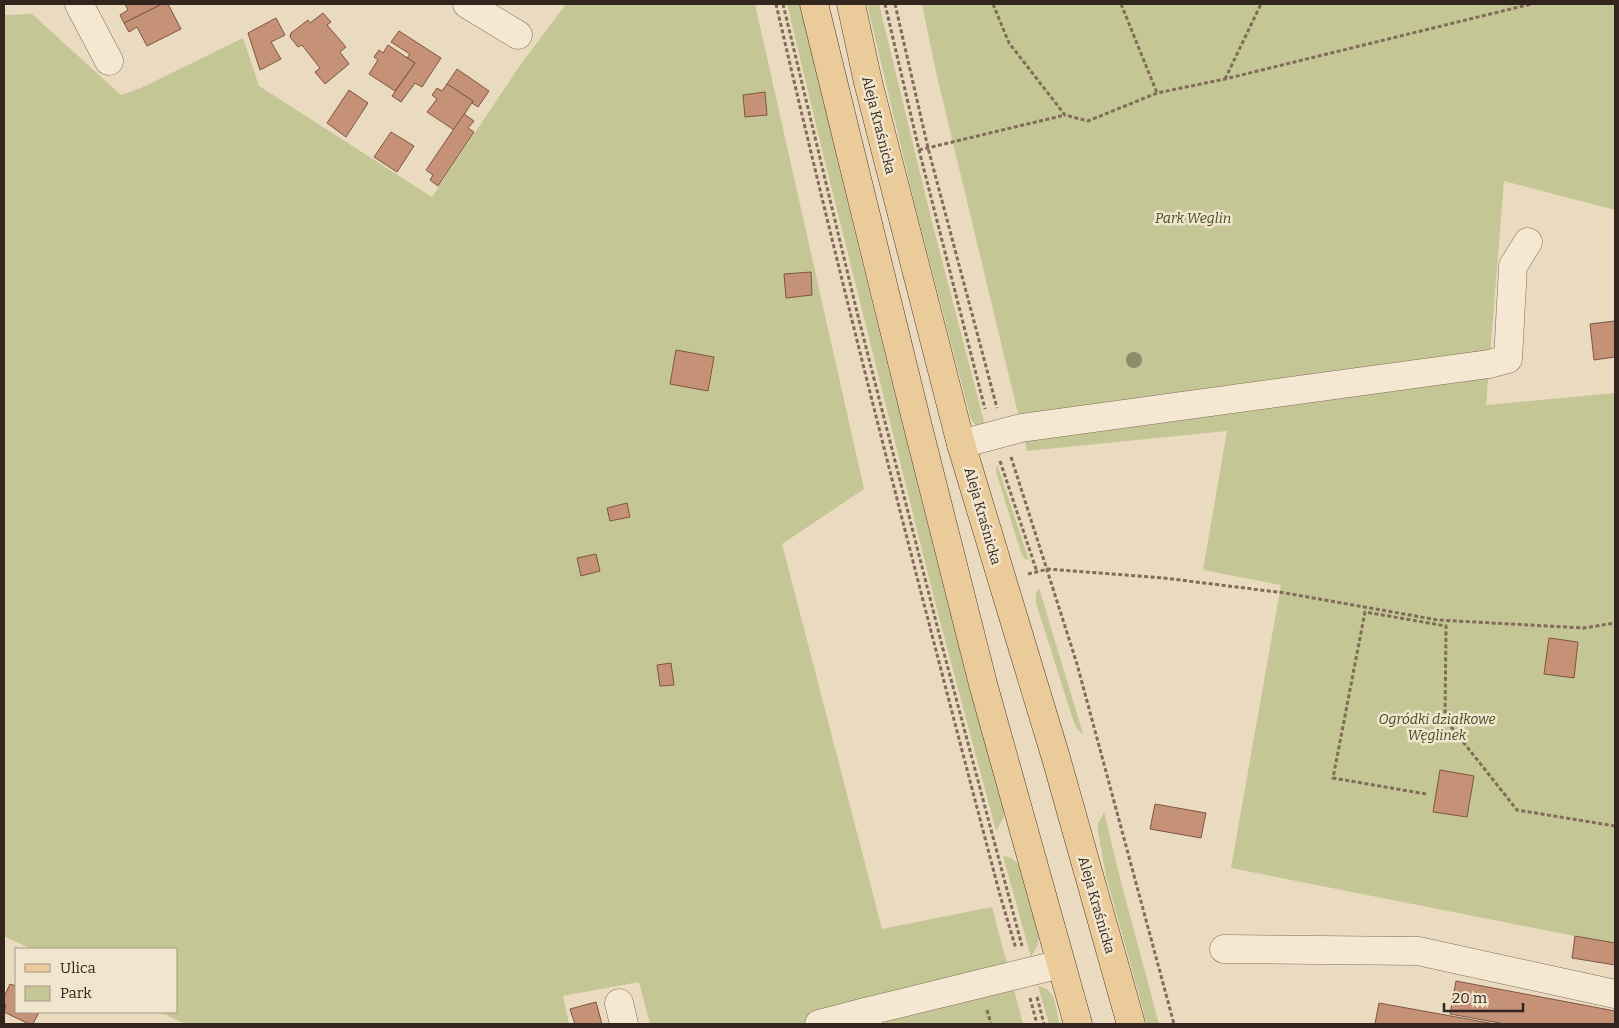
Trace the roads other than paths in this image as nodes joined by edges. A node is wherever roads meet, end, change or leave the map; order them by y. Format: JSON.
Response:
{"nodes":[{"id":1,"x":79,"y":4,"type":"edge"},
{"id":2,"x":467,"y":4,"type":"edge"},
{"id":3,"x":814,"y":4,"type":"edge"},
{"id":4,"x":851,"y":4,"type":"edge"},
{"id":5,"x":518,"y":35,"type":"dead end"},
{"id":6,"x":109,"y":61,"type":"dead end"},
{"id":7,"x":1528,"y":242,"type":"dead end"},
{"id":8,"x":961,"y":444,"type":"junction"},
{"id":9,"x":1224,"y":949,"type":"dead end"},
{"id":10,"x":1061,"y":964,"type":"junction"},
{"id":11,"x":1615,"y":994,"type":"edge"},
{"id":12,"x":867,"y":1018,"type":"edge"},
{"id":13,"x":819,"y":1024,"type":"edge"},
{"id":14,"x":1078,"y":1024,"type":"edge"},
{"id":15,"x":1131,"y":1024,"type":"edge"}],
"edges":[{"from":1,"to":6,"type":"street"},
{"from":2,"to":5,"type":"street"},
{"from":3,"to":10,"type":"main road"},
{"from":4,"to":8,"type":"main road","name":"Aleja Kraśnicka"},
{"from":7,"to":8,"type":"street"},
{"from":8,"to":15,"type":"main road","name":"Aleja Kraśnicka"},
{"from":9,"to":11,"type":"street"},
{"from":10,"to":12,"type":"street"},
{"from":10,"to":14,"type":"main road"},
{"from":12,"to":13,"type":"street"}]}
